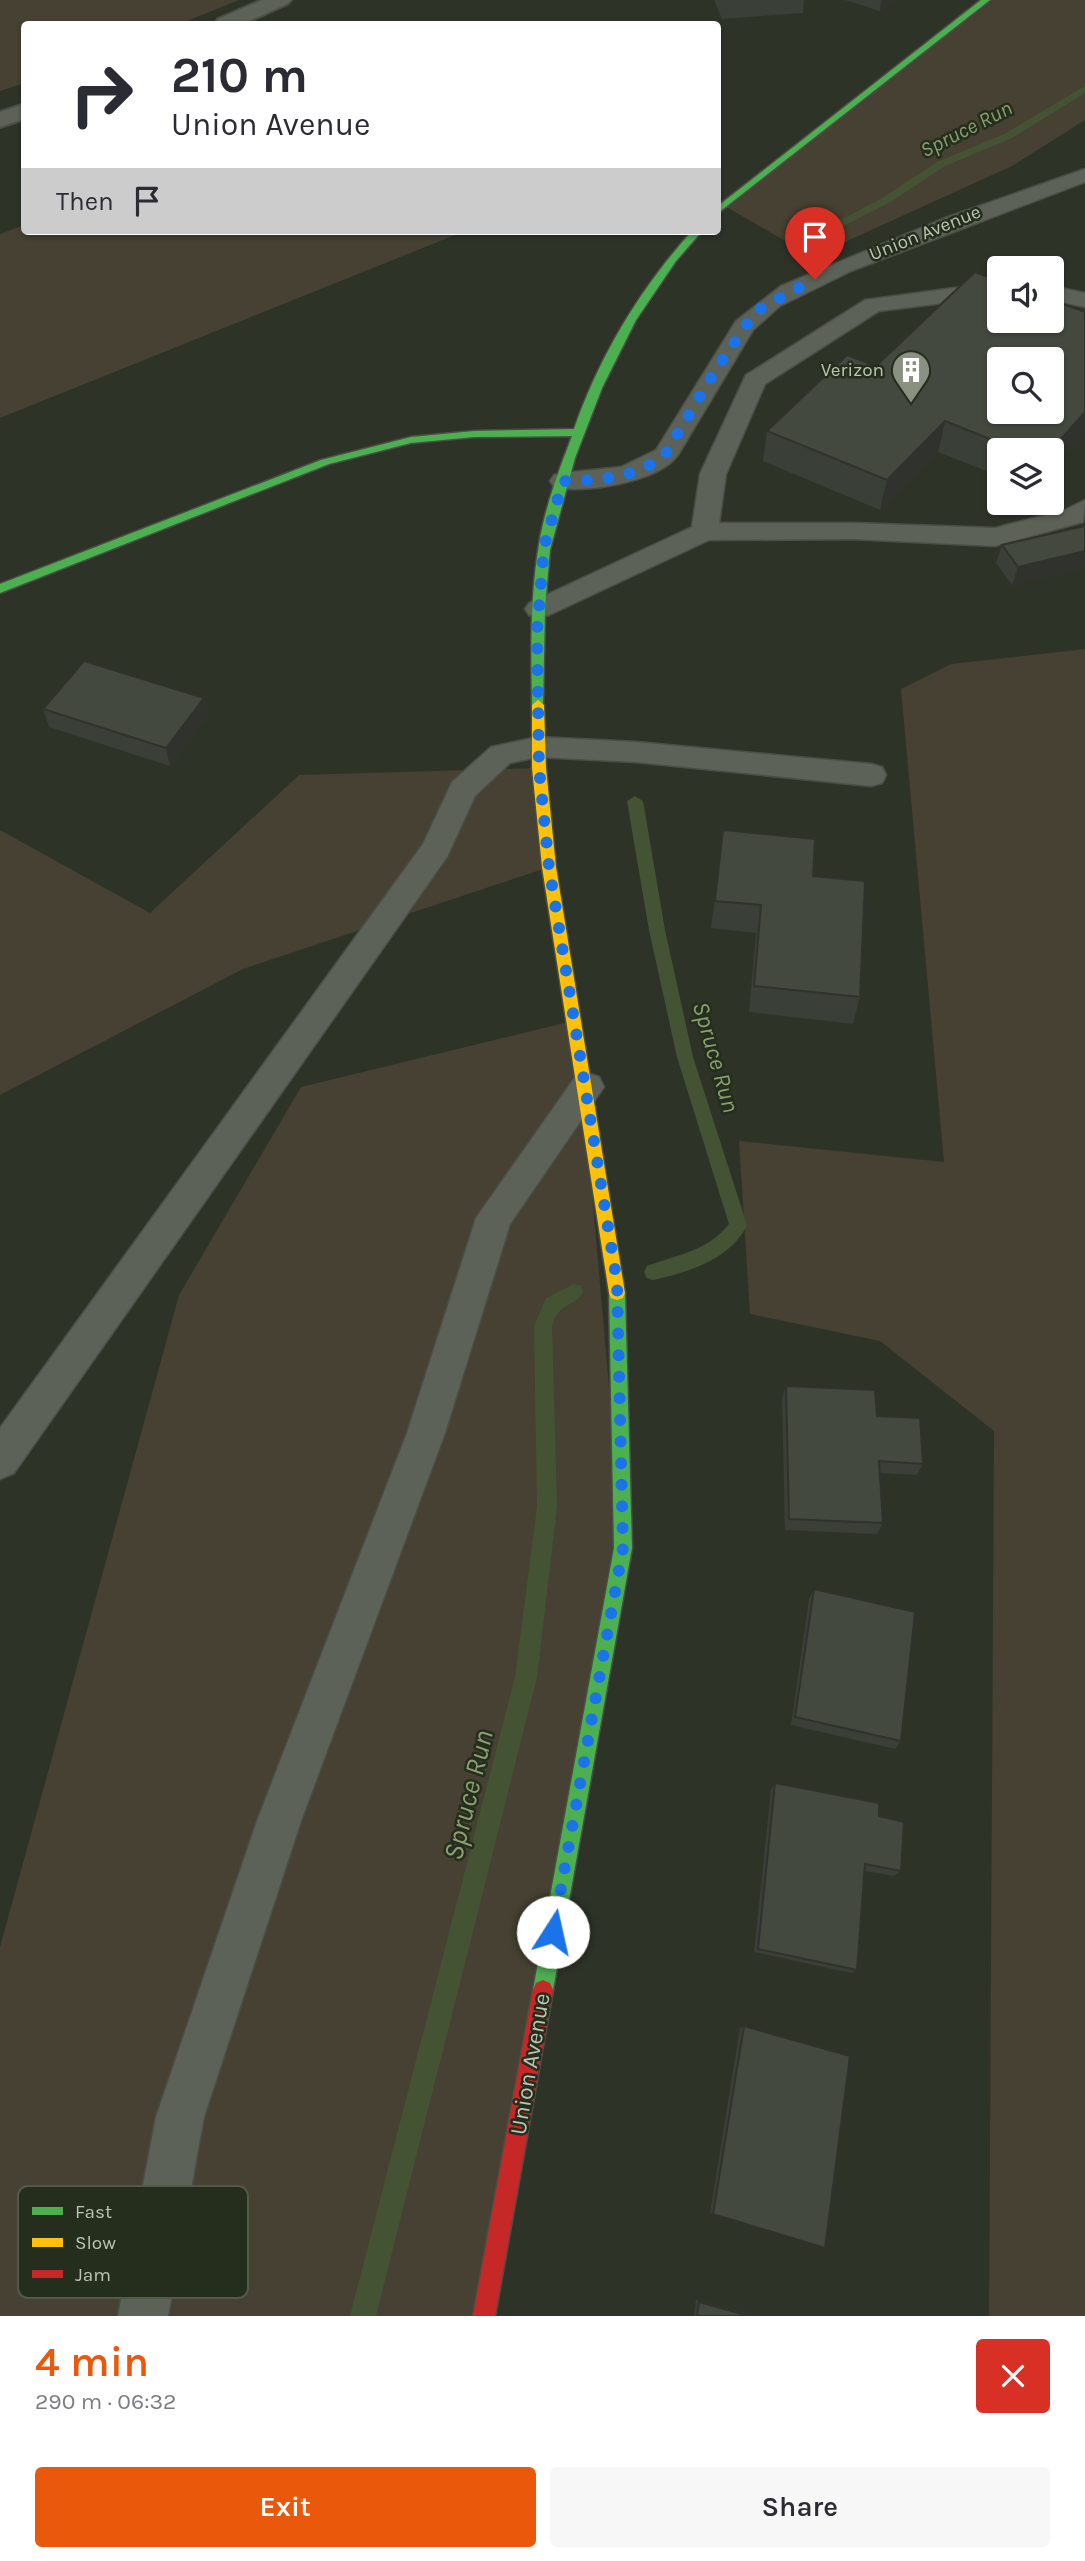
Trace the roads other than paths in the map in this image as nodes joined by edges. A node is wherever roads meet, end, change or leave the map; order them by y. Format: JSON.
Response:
{"nodes":[{"id":1,"x":280,"y":0,"type":"edge"},
{"id":2,"x":986,"y":0,"type":"edge"},
{"id":3,"x":233,"y":21,"type":"edge"},
{"id":4,"x":21,"y":112,"type":"edge"},
{"id":5,"x":0,"y":120,"type":"edge"},
{"id":6,"x":1085,"y":175,"type":"edge"},
{"id":7,"x":721,"y":208,"type":"edge"},
{"id":8,"x":693,"y":235,"type":"edge"},
{"id":9,"x":987,"y":291,"type":"edge"},
{"id":10,"x":1064,"y":296,"type":"edge"},
{"id":11,"x":1085,"y":300,"type":"edge"},
{"id":12,"x":576,"y":432,"type":"junction"},
{"id":13,"x":563,"y":481,"type":"junction"},
{"id":14,"x":1085,"y":508,"type":"edge"},
{"id":15,"x":705,"y":532,"type":"junction"},
{"id":16,"x":0,"y":589,"type":"edge"},
{"id":17,"x":539,"y":609,"type":"junction"},
{"id":18,"x":538,"y":747,"type":"junction"},
{"id":19,"x":872,"y":775,"type":"dead end"},
{"id":20,"x":587,"y":1087,"type":"junction"},
{"id":21,"x":0,"y":1460,"type":"edge"},
{"id":22,"x":167,"y":2186,"type":"edge"},
{"id":23,"x":146,"y":2298,"type":"edge"},
{"id":24,"x":143,"y":2316,"type":"edge"},
{"id":25,"x":484,"y":2316,"type":"edge"}],
"edges":[{"from":1,"to":3,"type":"street"},
{"from":2,"to":7,"type":"street"},
{"from":4,"to":5,"type":"street"},
{"from":6,"to":13,"type":"lane","name":"Union Avenue"},
{"from":8,"to":12,"type":"street","name":"Union Avenue"},
{"from":9,"to":15,"type":"lane"},
{"from":10,"to":11,"type":"lane"},
{"from":12,"to":13,"type":"street","name":"Union Avenue"},
{"from":12,"to":16,"type":"street"},
{"from":13,"to":17,"type":"street","name":"Union Avenue"},
{"from":14,"to":15,"type":"lane"},
{"from":15,"to":17,"type":"lane"},
{"from":17,"to":18,"type":"street","name":"Union Avenue"},
{"from":18,"to":19,"type":"lane"},
{"from":18,"to":20,"type":"street","name":"Union Avenue"},
{"from":18,"to":21,"type":"lane"},
{"from":20,"to":22,"type":"lane"},
{"from":20,"to":25,"type":"street","name":"Union Avenue"},
{"from":23,"to":24,"type":"lane"}]}
